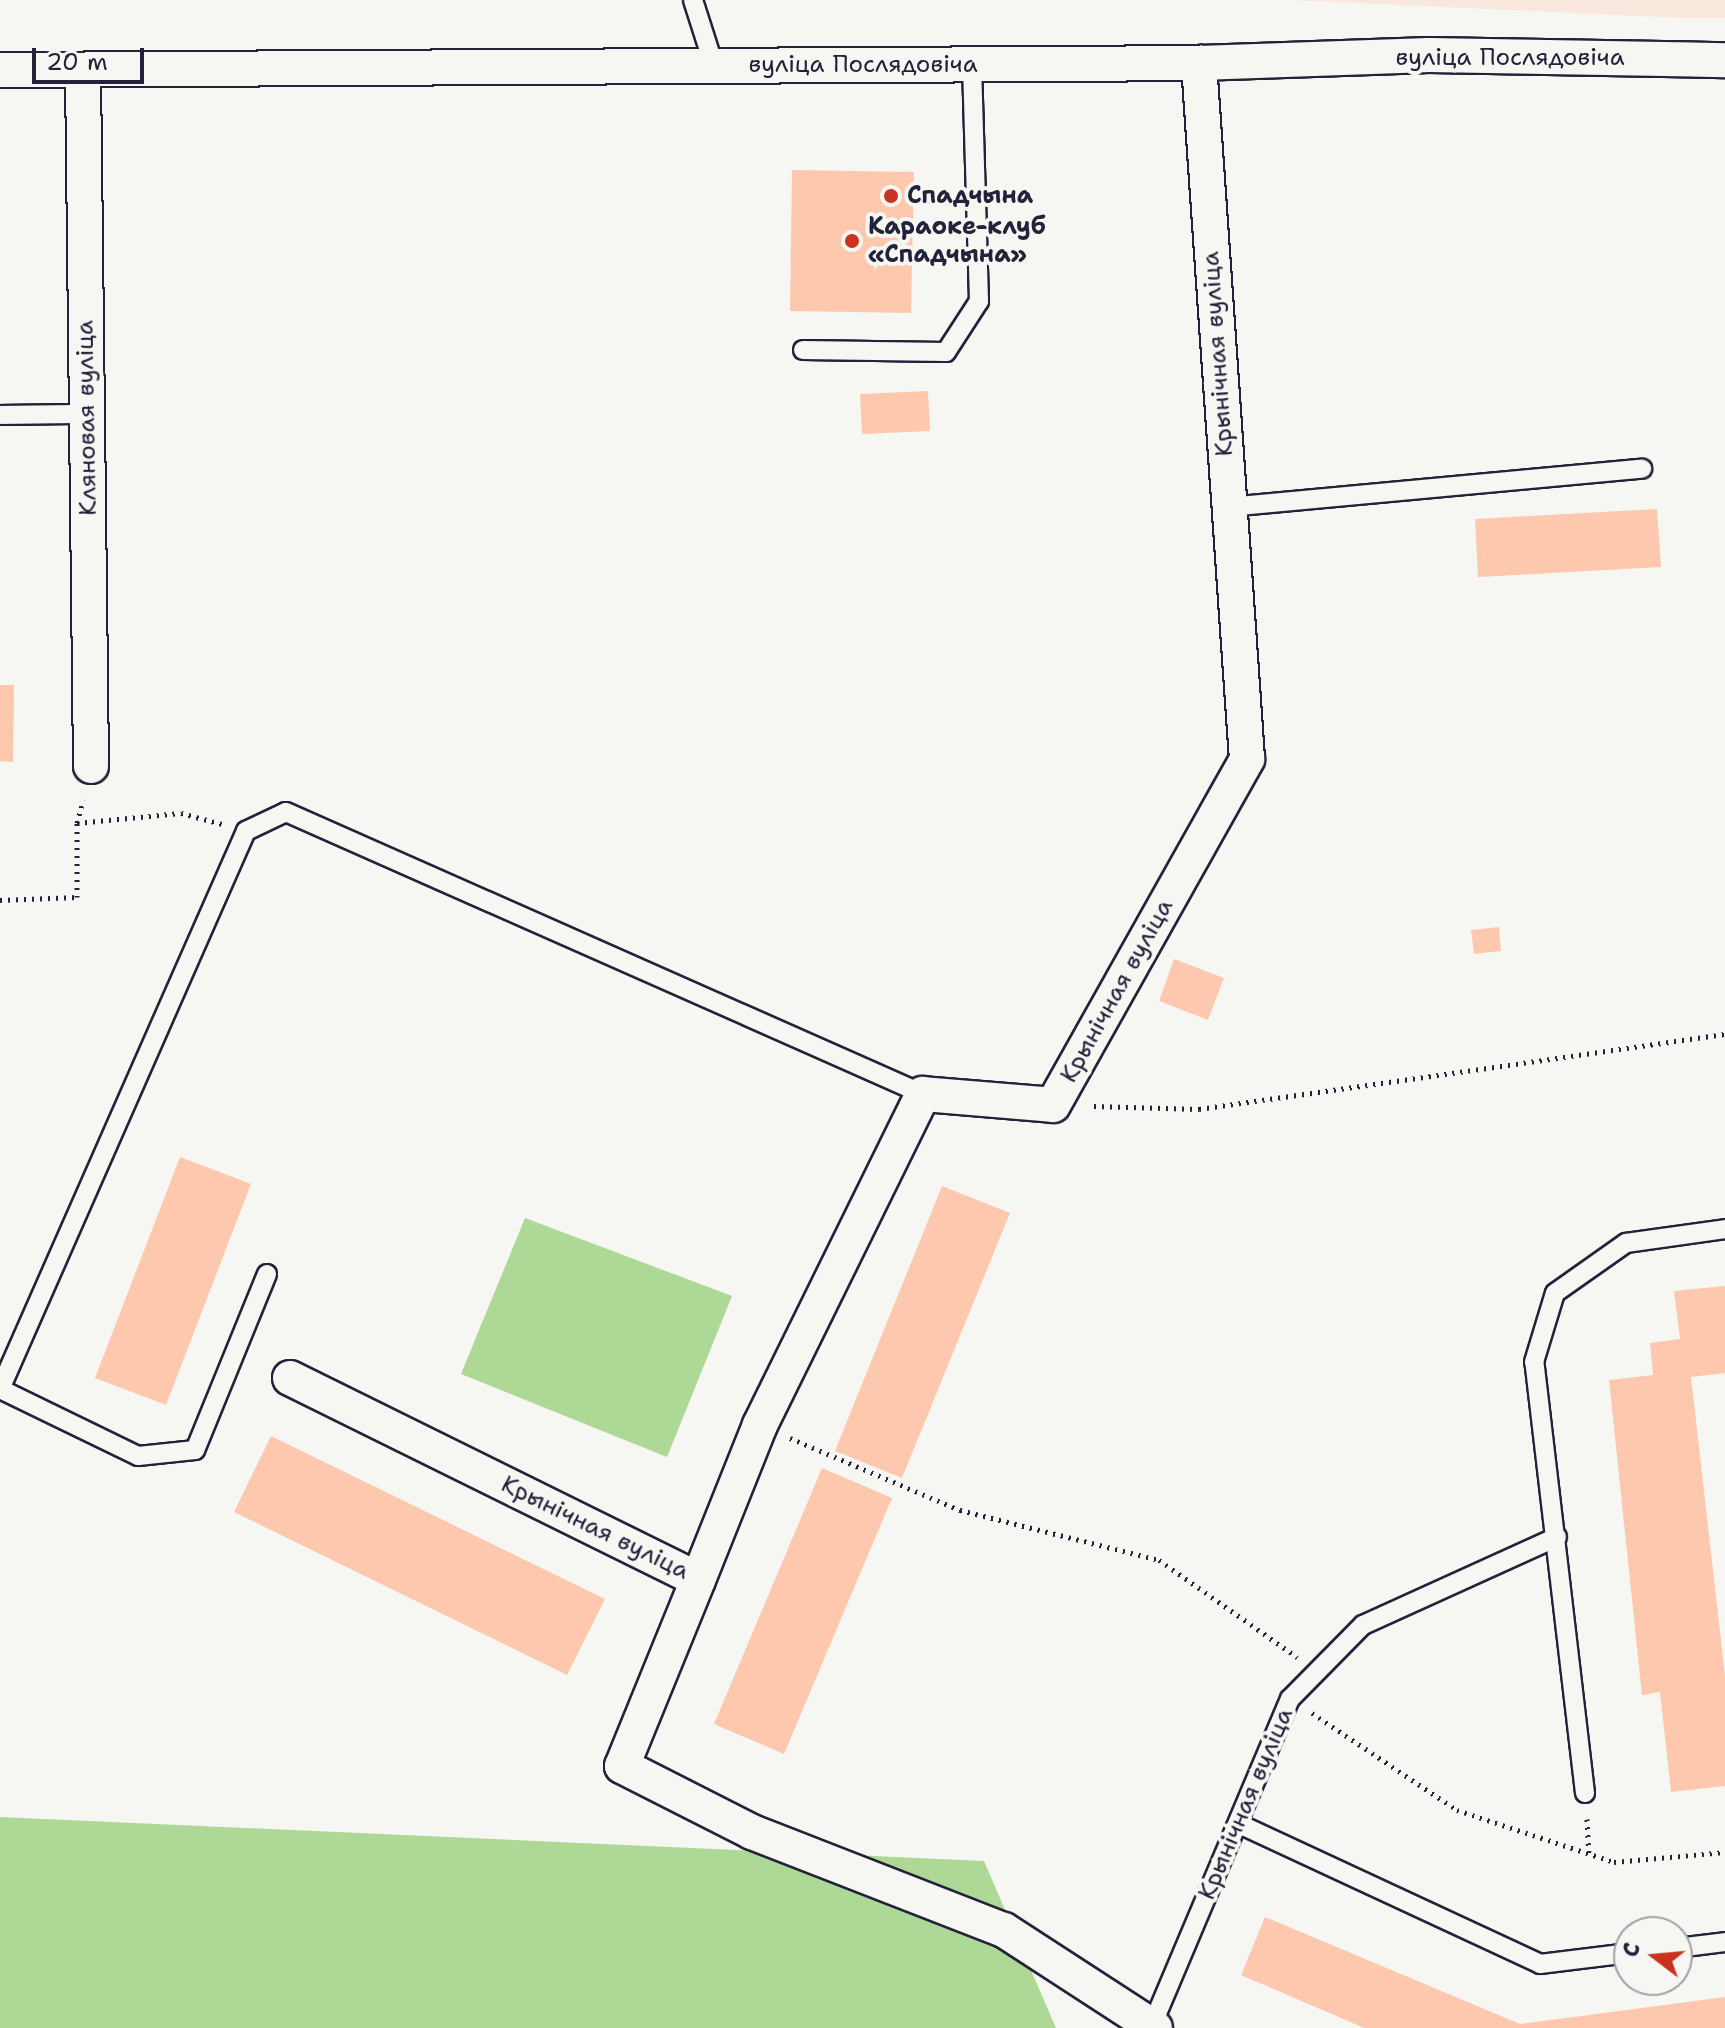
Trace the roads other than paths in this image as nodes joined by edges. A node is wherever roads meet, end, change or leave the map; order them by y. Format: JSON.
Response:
{"nodes":[{"id":1,"x":693,"y":0,"type":"edge"},
{"id":2,"x":1199,"y":63,"type":"junction"},
{"id":3,"x":972,"y":65,"type":"junction"},
{"id":4,"x":714,"y":66,"type":"junction"},
{"id":5,"x":1724,"y":68,"type":"edge"},
{"id":6,"x":0,"y":70,"type":"edge"},
{"id":7,"x":83,"y":71,"type":"junction"},
{"id":8,"x":803,"y":350,"type":"dead end"},
{"id":9,"x":87,"y":414,"type":"junction"},
{"id":10,"x":0,"y":415,"type":"edge"},
{"id":11,"x":1642,"y":469,"type":"dead end"},
{"id":12,"x":1229,"y":507,"type":"junction"},
{"id":13,"x":91,"y":766,"type":"road end"},
{"id":14,"x":923,"y":1094,"type":"junction"},
{"id":15,"x":1725,"y":1229,"type":"edge"},
{"id":16,"x":267,"y":1274,"type":"dead end"},
{"id":17,"x":290,"y":1378,"type":"dead end"},
{"id":18,"x":1557,"y":1537,"type":"junction"},
{"id":19,"x":698,"y":1580,"type":"junction"},
{"id":20,"x":1585,"y":1793,"type":"dead end"},
{"id":21,"x":1239,"y":1824,"type":"junction"},
{"id":22,"x":1725,"y":1942,"type":"edge"},
{"id":23,"x":1693,"y":1946,"type":"edge"},
{"id":24,"x":1613,"y":1955,"type":"edge"},
{"id":25,"x":1154,"y":2026,"type":"edge"}],
"edges":[{"from":1,"to":4,"type":"lane"},
{"from":2,"to":3,"type":"street","name":"вуліца Послядовіча"},
{"from":2,"to":5,"type":"street","name":"вуліца Послядовіча"},
{"from":2,"to":12,"type":"street","name":"Крынічная вуліца"},
{"from":3,"to":4,"type":"street","name":"вуліца Послядовіча"},
{"from":3,"to":8,"type":"lane"},
{"from":4,"to":7,"type":"street","name":"вуліца Послядовіча"},
{"from":6,"to":7,"type":"street","name":"вуліца Послядовіча"},
{"from":7,"to":9,"type":"street","name":"Кляновая вуліца"},
{"from":9,"to":10,"type":"lane"},
{"from":9,"to":13,"type":"street","name":"Кляновая вуліца"},
{"from":11,"to":12,"type":"lane"},
{"from":12,"to":14,"type":"street","name":"Крынічная вуліца"},
{"from":14,"to":16,"type":"lane"},
{"from":14,"to":19,"type":"street","name":"Крынічная вуліца"},
{"from":15,"to":18,"type":"lane"},
{"from":17,"to":19,"type":"street","name":"Крынічная вуліца"},
{"from":18,"to":20,"type":"lane"},
{"from":18,"to":21,"type":"lane","name":"Крынічная вуліца"},
{"from":19,"to":25,"type":"street"},
{"from":21,"to":24,"type":"lane"},
{"from":21,"to":25,"type":"lane","name":"Крынічная вуліца"},
{"from":22,"to":23,"type":"lane"}]}
